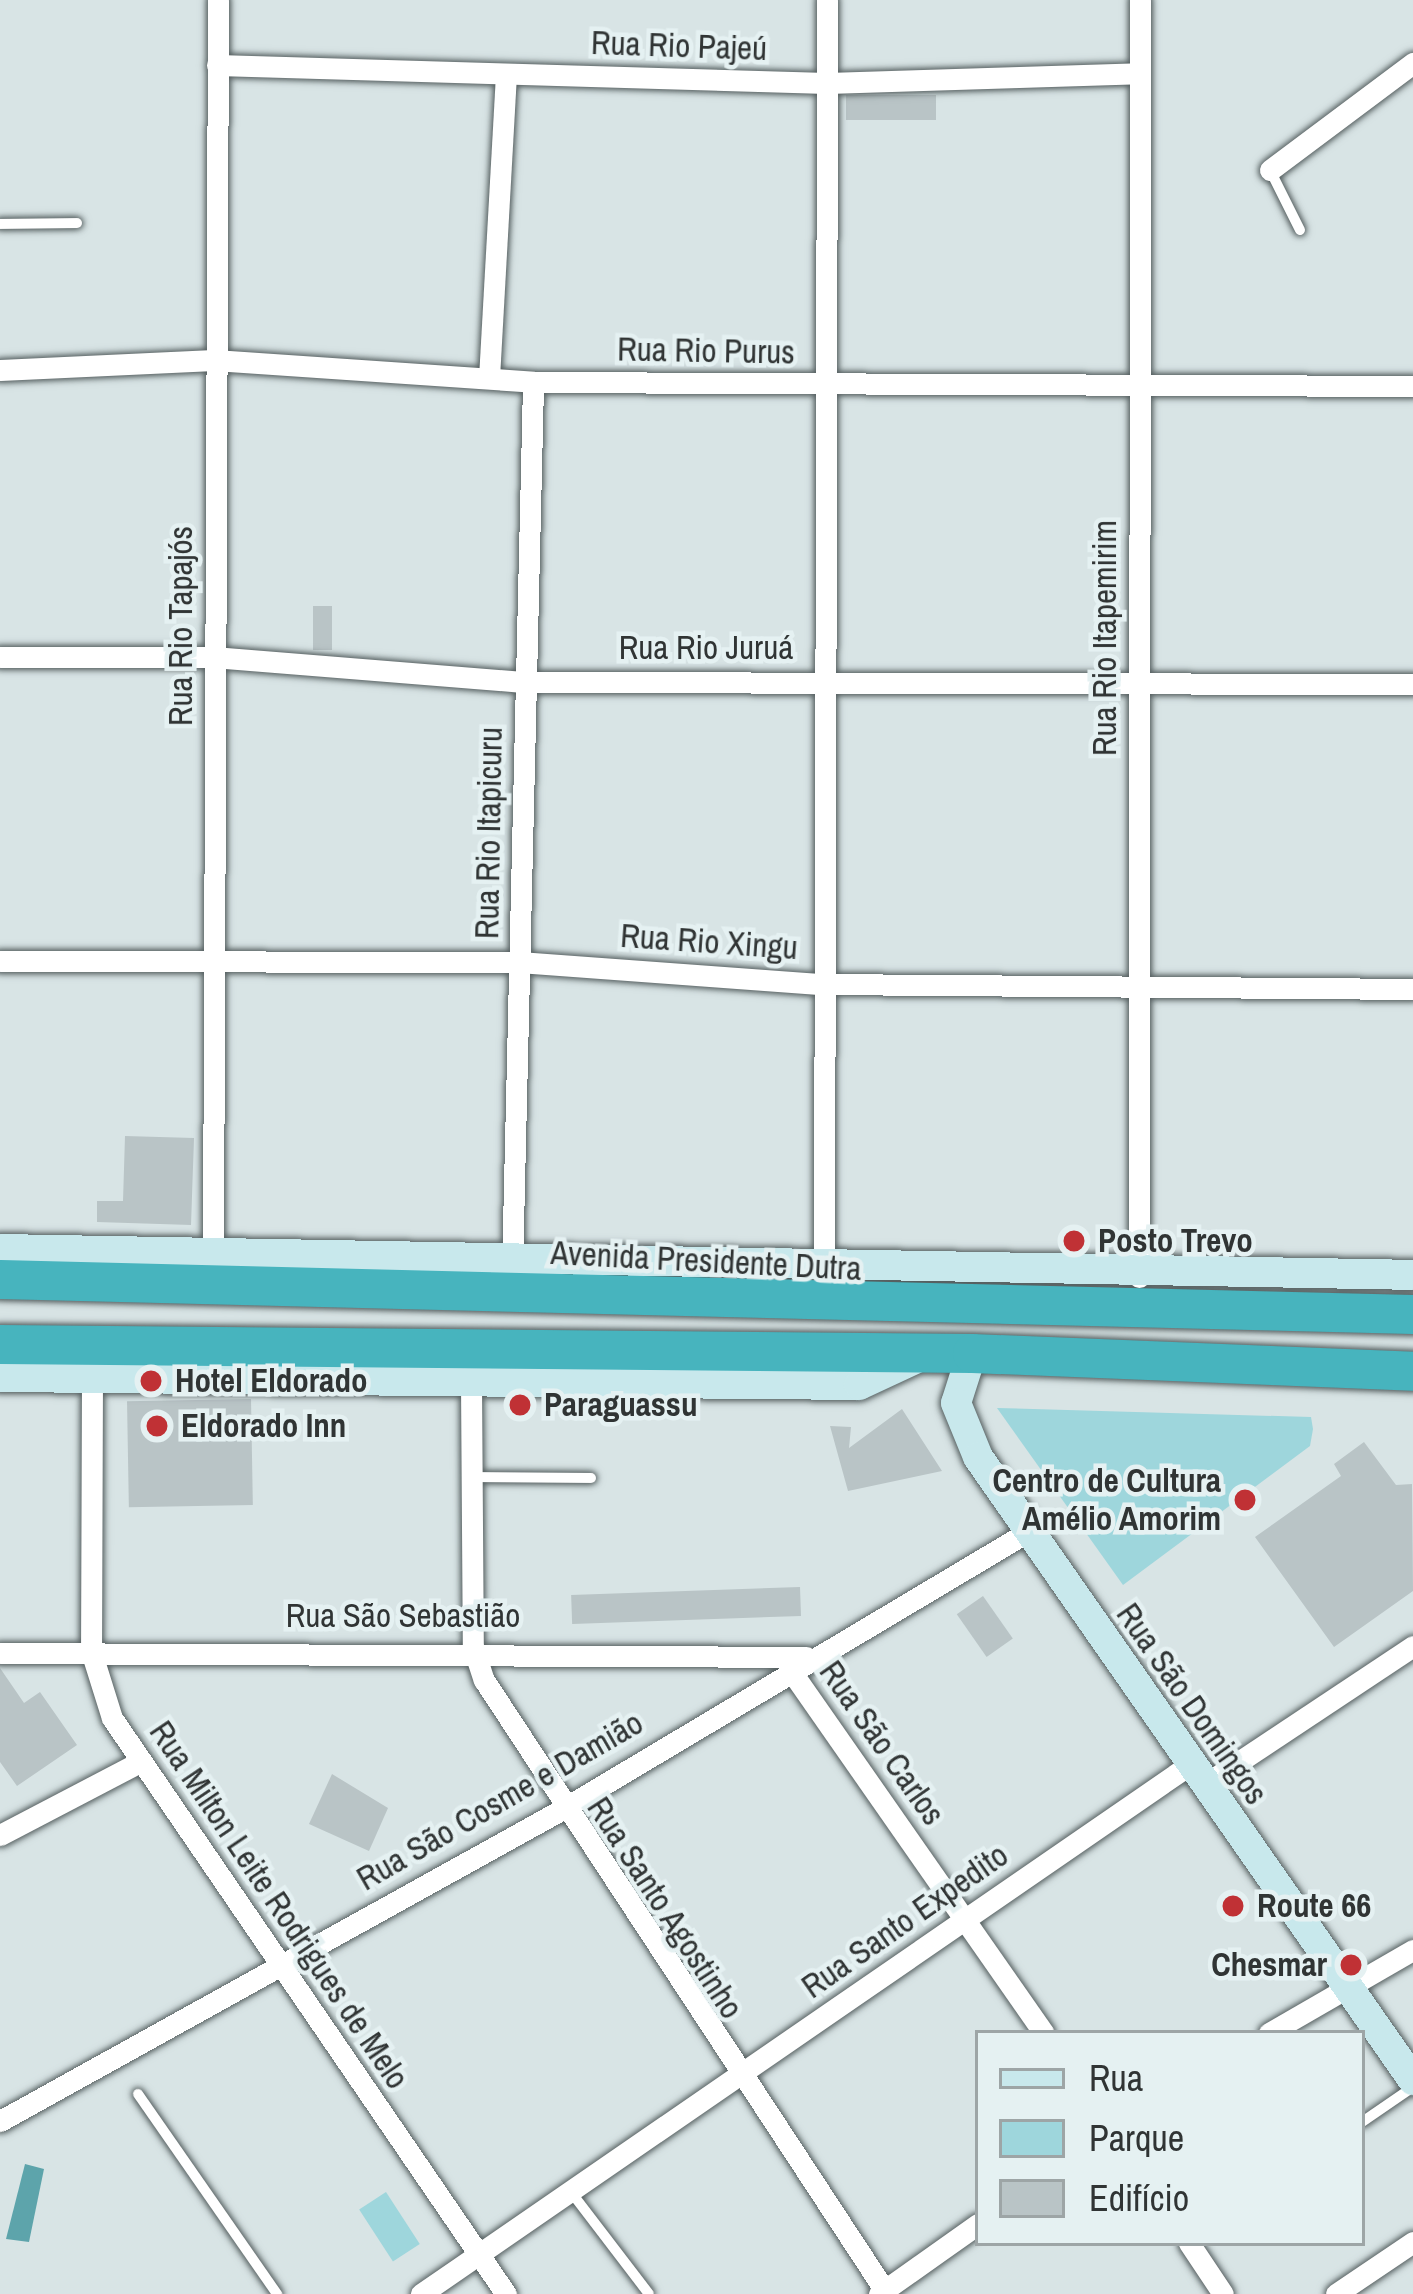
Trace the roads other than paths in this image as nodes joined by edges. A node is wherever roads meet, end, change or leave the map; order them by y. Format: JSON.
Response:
{"nodes":[{"id":1,"x":218,"y":0,"type":"edge"},
{"id":2,"x":827,"y":0,"type":"edge"},
{"id":3,"x":1140,"y":0,"type":"edge"},
{"id":4,"x":1413,"y":63,"type":"edge"},
{"id":5,"x":217,"y":65,"type":"junction"},
{"id":6,"x":1139,"y":73,"type":"junction"},
{"id":7,"x":506,"y":74,"type":"junction"},
{"id":8,"x":827,"y":83,"type":"junction"},
{"id":9,"x":1270,"y":170,"type":"joint"},
{"id":10,"x":77,"y":223,"type":"dead end"},
{"id":11,"x":0,"y":224,"type":"edge"},
{"id":12,"x":1300,"y":230,"type":"dead end"},
{"id":13,"x":214,"y":360,"type":"junction"},
{"id":14,"x":0,"y":370,"type":"edge"},
{"id":15,"x":489,"y":379,"type":"junction"},
{"id":16,"x":533,"y":382,"type":"junction"},
{"id":17,"x":1140,"y":383,"type":"junction"},
{"id":18,"x":833,"y":386,"type":"junction"},
{"id":19,"x":1413,"y":386,"type":"edge"},
{"id":20,"x":0,"y":657,"type":"edge"},
{"id":21,"x":213,"y":657,"type":"junction"},
{"id":22,"x":826,"y":681,"type":"junction"},
{"id":23,"x":526,"y":682,"type":"junction"},
{"id":24,"x":1413,"y":684,"type":"edge"},
{"id":25,"x":1136,"y":690,"type":"junction"},
{"id":26,"x":0,"y":961,"type":"edge"},
{"id":27,"x":519,"y":962,"type":"junction"},
{"id":28,"x":218,"y":963,"type":"junction"},
{"id":29,"x":822,"y":984,"type":"junction"},
{"id":30,"x":1413,"y":989,"type":"edge"},
{"id":31,"x":1139,"y":992,"type":"junction"},
{"id":32,"x":0,"y":1249,"type":"edge"},
{"id":33,"x":213,"y":1252,"type":"junction"},
{"id":34,"x":343,"y":1257,"type":"junction"},
{"id":35,"x":512,"y":1268,"type":"junction"},
{"id":36,"x":824,"y":1268,"type":"junction"},
{"id":37,"x":1009,"y":1272,"type":"junction"},
{"id":38,"x":1413,"y":1275,"type":"edge"},
{"id":39,"x":1139,"y":1277,"type":"junction"},
{"id":40,"x":0,"y":1279,"type":"edge"},
{"id":41,"x":382,"y":1281,"type":"junction"},
{"id":42,"x":1208,"y":1291,"type":"junction"},
{"id":43,"x":883,"y":1292,"type":"junction"},
{"id":44,"x":1413,"y":1314,"type":"edge"},
{"id":45,"x":0,"y":1344,"type":"edge"},
{"id":46,"x":675,"y":1350,"type":"junction"},
{"id":47,"x":928,"y":1353,"type":"junction"},
{"id":48,"x":972,"y":1353,"type":"junction"},
{"id":49,"x":1413,"y":1371,"type":"edge"},
{"id":50,"x":92,"y":1376,"type":"junction"},
{"id":51,"x":0,"y":1377,"type":"edge"},
{"id":52,"x":649,"y":1383,"type":"junction"},
{"id":53,"x":471,"y":1384,"type":"junction"},
{"id":54,"x":472,"y":1478,"type":"junction"},
{"id":55,"x":590,"y":1478,"type":"dead end"},
{"id":56,"x":1030,"y":1532,"type":"junction"},
{"id":57,"x":1413,"y":1646,"type":"edge"},
{"id":58,"x":473,"y":1647,"type":"junction"},
{"id":59,"x":91,"y":1651,"type":"junction"},
{"id":60,"x":0,"y":1653,"type":"edge"},
{"id":61,"x":798,"y":1662,"type":"junction"},
{"id":62,"x":138,"y":1762,"type":"junction"},
{"id":63,"x":1196,"y":1775,"type":"junction"},
{"id":64,"x":561,"y":1810,"type":"junction"},
{"id":65,"x":0,"y":1835,"type":"edge"},
{"id":66,"x":964,"y":1919,"type":"junction"},
{"id":67,"x":1413,"y":1950,"type":"edge"},
{"id":68,"x":279,"y":1964,"type":"junction"},
{"id":69,"x":1344,"y":1987,"type":"junction"},
{"id":70,"x":1042,"y":2030,"type":"edge"},
{"id":71,"x":1274,"y":2030,"type":"edge"},
{"id":72,"x":738,"y":2078,"type":"junction"},
{"id":73,"x":1413,"y":2084,"type":"edge"},
{"id":74,"x":138,"y":2094,"type":"dead end"},
{"id":75,"x":1365,"y":2120,"type":"edge"},
{"id":76,"x":0,"y":2121,"type":"edge"},
{"id":77,"x":571,"y":2192,"type":"junction"},
{"id":78,"x":975,"y":2226,"type":"edge"},
{"id":79,"x":1413,"y":2242,"type":"edge"},
{"id":80,"x":1191,"y":2246,"type":"edge"},
{"id":81,"x":478,"y":2254,"type":"junction"},
{"id":82,"x":884,"y":2293,"type":"edge"},
{"id":83,"x":277,"y":2294,"type":"edge"},
{"id":84,"x":422,"y":2294,"type":"edge"},
{"id":85,"x":506,"y":2294,"type":"edge"},
{"id":86,"x":649,"y":2294,"type":"edge"},
{"id":87,"x":1223,"y":2294,"type":"edge"},
{"id":88,"x":1336,"y":2294,"type":"edge"}],
"edges":[{"from":1,"to":5,"type":"street","name":"Rua Rio Tapajós"},
{"from":2,"to":8,"type":"street"},
{"from":3,"to":6,"type":"street","name":"Rua Rio Itapemirim"},
{"from":4,"to":9,"type":"street"},
{"from":5,"to":7,"type":"street","name":"Rua Rio Pajeú"},
{"from":5,"to":13,"type":"street","name":"Rua Rio Tapajós"},
{"from":6,"to":8,"type":"street","name":"Rua Rio Pajeú"},
{"from":6,"to":17,"type":"street","name":"Rua Rio Itapemirim"},
{"from":7,"to":8,"type":"street","name":"Rua Rio Pajeú"},
{"from":7,"to":15,"type":"street"},
{"from":8,"to":18,"type":"street"},
{"from":9,"to":12,"type":"lane"},
{"from":10,"to":11,"type":"lane"},
{"from":13,"to":14,"type":"street","name":"Rua Rio Purus"},
{"from":13,"to":15,"type":"street","name":"Rua Rio Purus"},
{"from":13,"to":21,"type":"street","name":"Rua Rio Tapajós"},
{"from":15,"to":16,"type":"street","name":"Rua Rio Purus"},
{"from":16,"to":18,"type":"street","name":"Rua Rio Purus"},
{"from":16,"to":23,"type":"street","name":"Rua Rio Itapicuru"},
{"from":17,"to":18,"type":"street","name":"Rua Rio Purus"},
{"from":17,"to":19,"type":"street","name":"Rua Rio Purus"},
{"from":17,"to":25,"type":"street","name":"Rua Rio Itapemirim"},
{"from":18,"to":22,"type":"street"},
{"from":20,"to":21,"type":"street","name":"Rua Rio Juruá"},
{"from":21,"to":23,"type":"street","name":"Rua Rio Juruá"},
{"from":21,"to":28,"type":"street","name":"Rua Rio Tapajós"},
{"from":22,"to":23,"type":"street","name":"Rua Rio Juruá"},
{"from":22,"to":25,"type":"street","name":"Rua Rio Juruá"},
{"from":22,"to":29,"type":"street"},
{"from":23,"to":27,"type":"street","name":"Rua Rio Itapicuru"},
{"from":24,"to":25,"type":"street","name":"Rua Rio Juruá"},
{"from":25,"to":31,"type":"street","name":"Rua Rio Itapemirim"},
{"from":26,"to":28,"type":"street","name":"Rua Rio Xingu"},
{"from":27,"to":28,"type":"street","name":"Rua Rio Xingu"},
{"from":27,"to":29,"type":"street","name":"Rua Rio Xingu"},
{"from":27,"to":35,"type":"street","name":"Rua Rio Itapicuru"},
{"from":28,"to":33,"type":"street","name":"Rua Rio Tapajós"},
{"from":29,"to":31,"type":"street","name":"Rua Rio Xingu"},
{"from":29,"to":36,"type":"street"},
{"from":30,"to":31,"type":"street","name":"Rua Rio Xingu"},
{"from":31,"to":39,"type":"street","name":"Rua Rio Itapemirim"},
{"from":32,"to":33,"type":"street","name":"Avenida Presidente Dutra"},
{"from":33,"to":34,"type":"street","name":"Avenida Presidente Dutra"},
{"from":34,"to":35,"type":"street","name":"Avenida Presidente Dutra"},
{"from":34,"to":41,"type":"highway"},
{"from":35,"to":36,"type":"street","name":"Avenida Presidente Dutra"},
{"from":35,"to":41,"type":"highway","name":"Avenida Presidente Dutra"},
{"from":35,"to":43,"type":"highway","name":"Avenida Presidente Dutra"},
{"from":36,"to":37,"type":"street","name":"Avenida Presidente Dutra"},
{"from":37,"to":39,"type":"street","name":"Avenida Presidente Dutra"},
{"from":37,"to":43,"type":"highway"},
{"from":38,"to":42,"type":"street","name":"Avenida Presidente Dutra"},
{"from":39,"to":42,"type":"street","name":"Avenida Presidente Dutra"},
{"from":40,"to":41,"type":"highway","name":"Avenida Presidente Dutra"},
{"from":42,"to":43,"type":"highway","name":"Avenida Presidente Dutra"},
{"from":42,"to":44,"type":"highway","name":"Avenida Presidente Dutra"},
{"from":45,"to":46,"type":"highway"},
{"from":46,"to":47,"type":"highway"},
{"from":46,"to":52,"type":"highway"},
{"from":47,"to":48,"type":"highway"},
{"from":47,"to":52,"type":"street"},
{"from":48,"to":49,"type":"highway"},
{"from":48,"to":56,"type":"street","name":"Rua São Domingos"},
{"from":50,"to":51,"type":"street"},
{"from":50,"to":53,"type":"street"},
{"from":50,"to":59,"type":"street","name":"Rua Milton Leite Rodrigues de Melo"},
{"from":52,"to":53,"type":"street"},
{"from":53,"to":54,"type":"street","name":"Rua Santo Agostinho"},
{"from":54,"to":55,"type":"lane"},
{"from":54,"to":58,"type":"street","name":"Rua Santo Agostinho"},
{"from":56,"to":61,"type":"street","name":"Rua São Cosme e Damião"},
{"from":56,"to":63,"type":"street","name":"Rua São Domingos"},
{"from":57,"to":63,"type":"street","name":"Rua Santo Expedito"},
{"from":58,"to":59,"type":"street","name":"Rua São Sebastião"},
{"from":58,"to":61,"type":"street","name":"Rua São Sebastião"},
{"from":58,"to":64,"type":"street","name":"Rua Santo Agostinho"},
{"from":59,"to":60,"type":"street","name":"Rua São Sebastião"},
{"from":59,"to":62,"type":"street","name":"Rua Milton Leite Rodrigues de Melo"},
{"from":61,"to":64,"type":"street","name":"Rua São Cosme e Damião"},
{"from":61,"to":66,"type":"street","name":"Rua São Carlos"},
{"from":62,"to":65,"type":"street"},
{"from":62,"to":68,"type":"street","name":"Rua Milton Leite Rodrigues de Melo"},
{"from":63,"to":66,"type":"street","name":"Rua Santo Expedito"},
{"from":63,"to":69,"type":"street","name":"Rua São Domingos"},
{"from":64,"to":68,"type":"street","name":"Rua São Cosme e Damião"},
{"from":64,"to":72,"type":"street","name":"Rua Santo Agostinho"},
{"from":66,"to":70,"type":"street","name":"Rua São Carlos"},
{"from":66,"to":72,"type":"street","name":"Rua Santo Expedito"},
{"from":67,"to":69,"type":"street"},
{"from":68,"to":76,"type":"street","name":"Rua São Cosme e Damião"},
{"from":68,"to":81,"type":"street","name":"Rua Milton Leite Rodrigues de Melo"},
{"from":69,"to":71,"type":"street"},
{"from":69,"to":73,"type":"street","name":"Rua São Domingos"},
{"from":72,"to":77,"type":"street","name":"Rua Santo Expedito"},
{"from":72,"to":82,"type":"street","name":"Rua Santo Agostinho"},
{"from":73,"to":75,"type":"lane"},
{"from":74,"to":83,"type":"lane"},
{"from":77,"to":81,"type":"street","name":"Rua Santo Expedito"},
{"from":77,"to":86,"type":"lane"},
{"from":78,"to":82,"type":"street"},
{"from":79,"to":88,"type":"street"},
{"from":80,"to":87,"type":"street"},
{"from":81,"to":84,"type":"street","name":"Rua Santo Expedito"},
{"from":81,"to":85,"type":"street","name":"Rua Milton Leite Rodrigues de Melo"}]}
